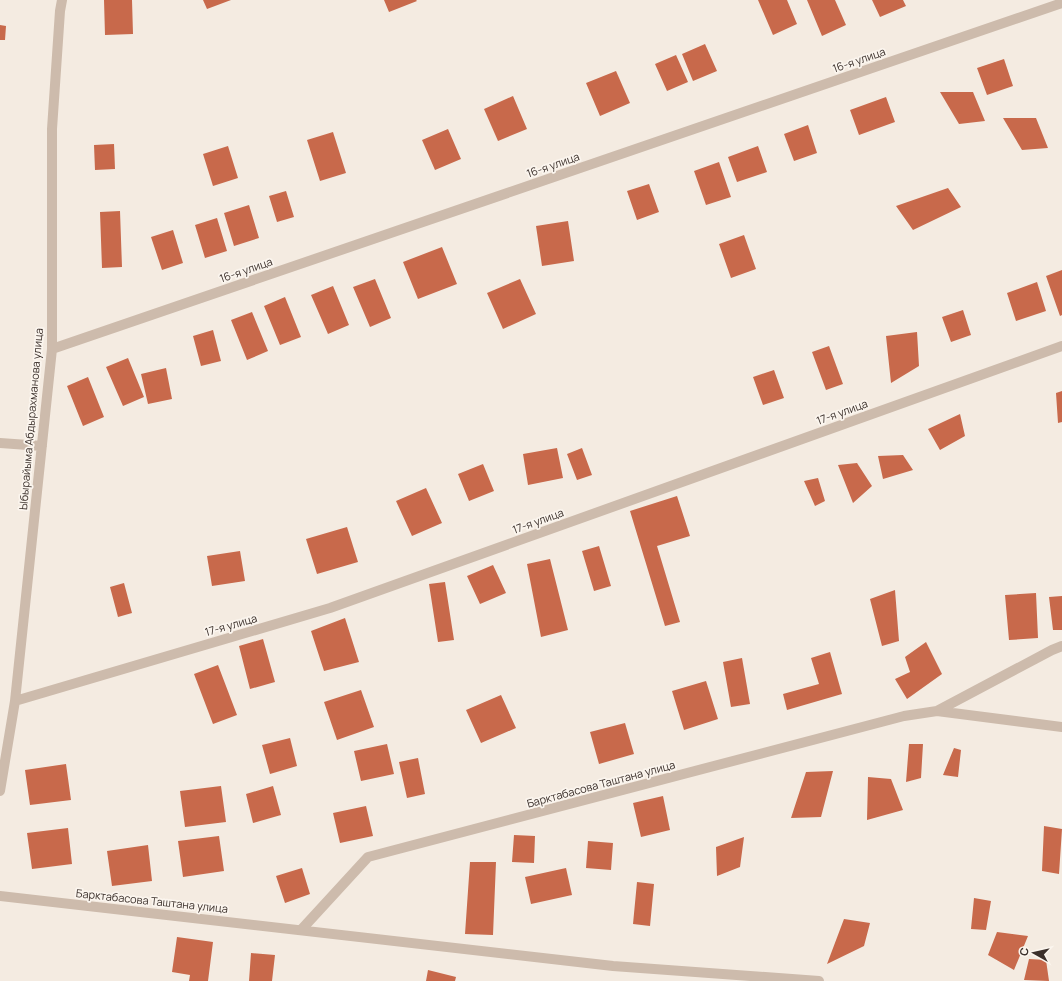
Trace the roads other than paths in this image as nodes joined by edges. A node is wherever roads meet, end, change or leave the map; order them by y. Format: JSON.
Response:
{"nodes":[{"id":1,"x":62,"y":0,"type":"edge"},
{"id":2,"x":1062,"y":3,"type":"edge"},
{"id":3,"x":1062,"y":346,"type":"edge"},
{"id":4,"x":52,"y":349,"type":"junction"},
{"id":5,"x":0,"y":443,"type":"edge"},
{"id":6,"x":42,"y":446,"type":"junction"},
{"id":7,"x":1062,"y":646,"type":"edge"},
{"id":8,"x":15,"y":701,"type":"junction"},
{"id":9,"x":937,"y":711,"type":"junction"},
{"id":10,"x":1062,"y":727,"type":"edge"},
{"id":11,"x":0,"y":791,"type":"edge"},
{"id":12,"x":0,"y":896,"type":"edge"},
{"id":13,"x":300,"y":930,"type":"junction"},
{"id":14,"x":819,"y":981,"type":"edge"}],
"edges":[{"from":1,"to":4,"type":"street","name":"Ыбырайыма Абдырахманова улица"},
{"from":2,"to":4,"type":"street","name":"16-я улица"},
{"from":3,"to":8,"type":"street","name":"17-я улица"},
{"from":4,"to":6,"type":"street","name":"Ыбырайыма Абдырахманова улица"},
{"from":5,"to":6,"type":"street"},
{"from":6,"to":8,"type":"street","name":"Ыбырайыма Абдырахманова улица"},
{"from":7,"to":9,"type":"street","name":"Барктабасова Таштана улица"},
{"from":8,"to":11,"type":"street","name":"Ыбырайыма Абдырахманова улица"},
{"from":9,"to":10,"type":"street","name":"Барктабасова Таштана улица"},
{"from":9,"to":13,"type":"street","name":"Барктабасова Таштана улица"},
{"from":12,"to":13,"type":"street","name":"Барктабасова Таштана улица"},
{"from":13,"to":14,"type":"street","name":"Барктабасова Таштана улица"}]}
